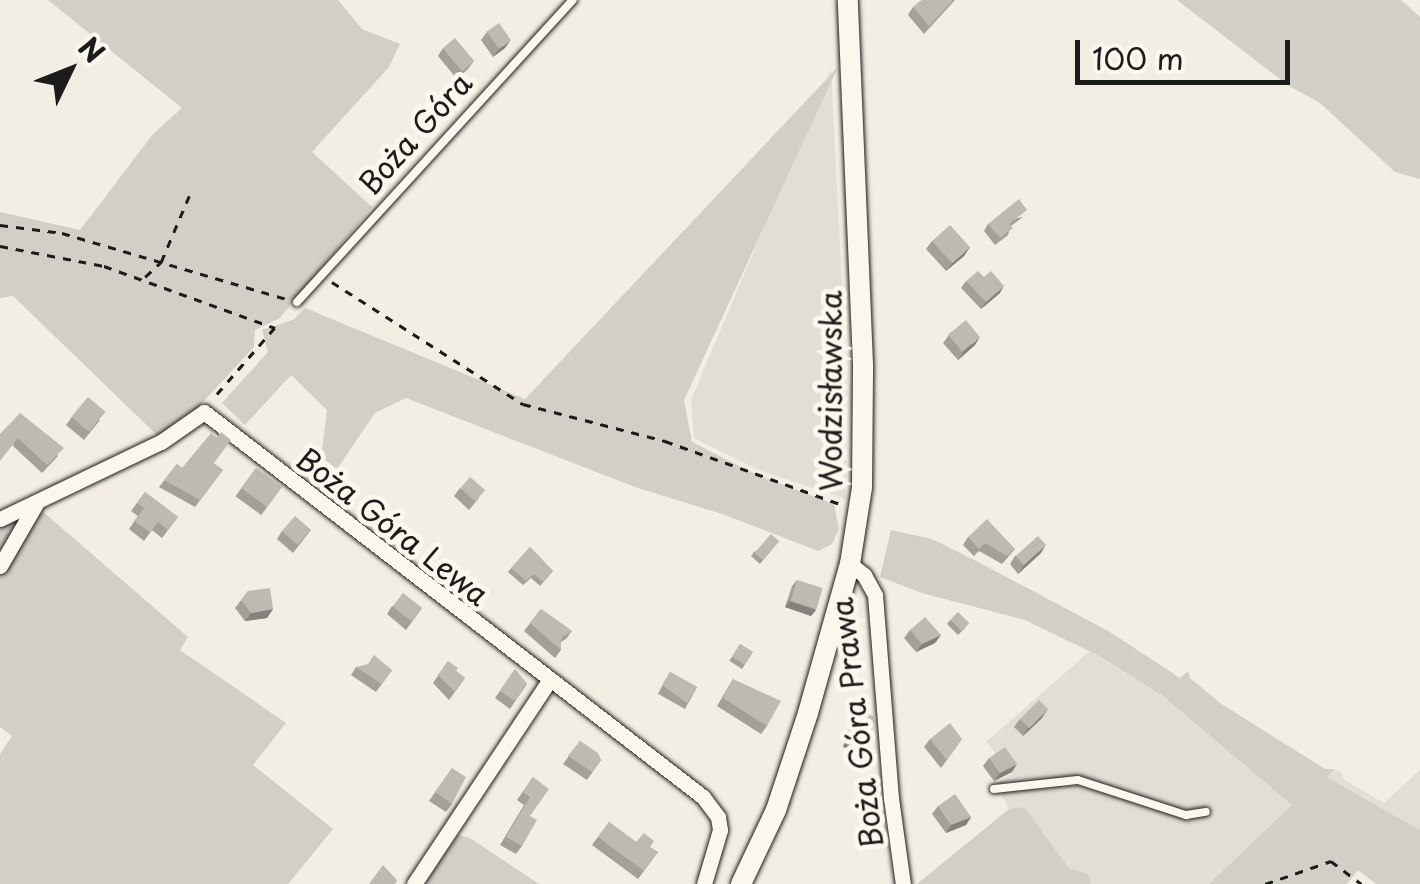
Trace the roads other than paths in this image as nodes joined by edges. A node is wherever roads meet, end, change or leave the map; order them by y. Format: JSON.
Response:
{"nodes":[{"id":1,"x":573,"y":0,"type":"edge"},
{"id":2,"x":848,"y":0,"type":"edge"},
{"id":3,"x":297,"y":302,"type":"road end"},
{"id":4,"x":37,"y":502,"type":"junction"},
{"id":5,"x":0,"y":519,"type":"edge"},
{"id":6,"x":850,"y":564,"type":"junction"},
{"id":7,"x":0,"y":566,"type":"edge"},
{"id":8,"x":549,"y":682,"type":"junction"},
{"id":9,"x":994,"y":789,"type":"dead end"},
{"id":10,"x":1206,"y":812,"type":"dead end"},
{"id":11,"x":414,"y":884,"type":"edge"},
{"id":12,"x":704,"y":884,"type":"edge"},
{"id":13,"x":741,"y":884,"type":"edge"},
{"id":14,"x":903,"y":884,"type":"edge"}],
"edges":[{"from":1,"to":3,"type":"lane","name":"Boża Góra"},
{"from":2,"to":6,"type":"main road","name":"Wodzisławska"},
{"from":4,"to":5,"type":"street"},
{"from":4,"to":7,"type":"street"},
{"from":4,"to":8,"type":"street","name":"Boża Góra Lewa"},
{"from":6,"to":13,"type":"main road","name":"Wodzisławska"},
{"from":6,"to":14,"type":"street","name":"Boża Góra Prawa"},
{"from":8,"to":11,"type":"street"},
{"from":8,"to":12,"type":"street","name":"Boża Góra Lewa"},
{"from":9,"to":10,"type":"lane"}]}
